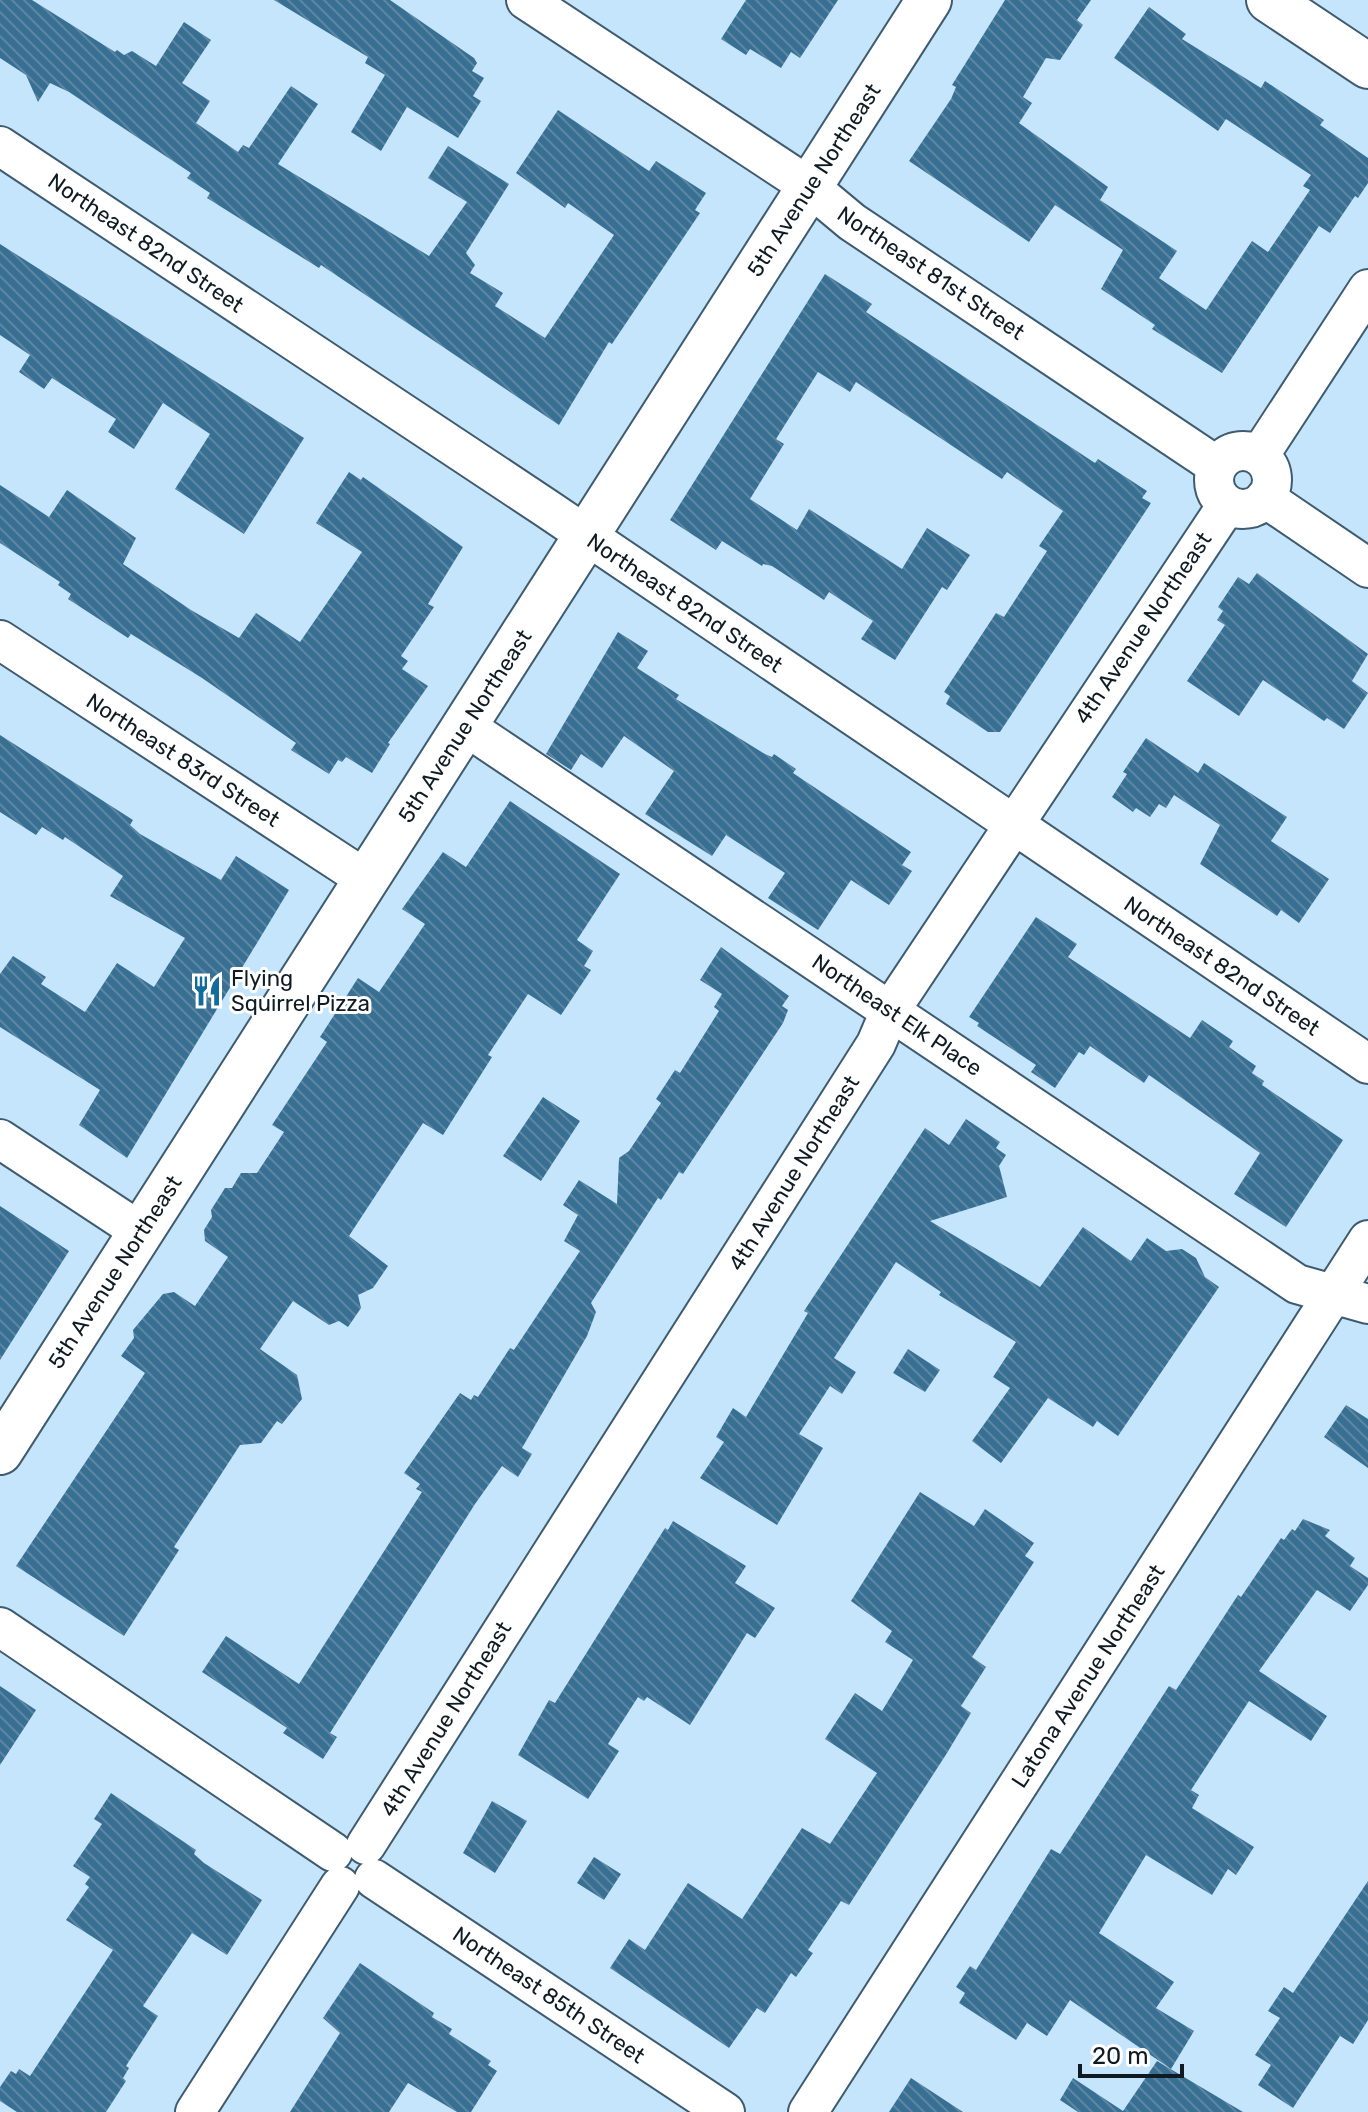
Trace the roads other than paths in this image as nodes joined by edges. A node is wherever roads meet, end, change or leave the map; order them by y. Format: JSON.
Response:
{"nodes":[{"id":1,"x":526,"y":0,"type":"edge"},
{"id":2,"x":929,"y":0,"type":"edge"},
{"id":3,"x":1269,"y":0,"type":"edge"},
{"id":4,"x":1368,"y":66,"type":"edge"},
{"id":5,"x":0,"y":146,"type":"edge"},
{"id":6,"x":810,"y":187,"type":"junction"},
{"id":7,"x":1368,"y":289,"type":"edge"},
{"id":8,"x":1259,"y":456,"type":"junction"},
{"id":9,"x":1217,"y":466,"type":"junction"},
{"id":10,"x":1265,"y":498,"type":"junction"},
{"id":11,"x":1227,"y":505,"type":"junction"},
{"id":12,"x":586,"y":536,"type":"junction"},
{"id":13,"x":1368,"y":568,"type":"edge"},
{"id":14,"x":0,"y":640,"type":"edge"},
{"id":15,"x":465,"y":726,"type":"junction"},
{"id":16,"x":1011,"y":824,"type":"junction"},
{"id":17,"x":367,"y":880,"type":"junction"},
{"id":18,"x":890,"y":1011,"type":"junction"},
{"id":19,"x":1368,"y":1064,"type":"edge"},
{"id":20,"x":0,"y":1139,"type":"edge"},
{"id":21,"x":141,"y":1232,"type":"junction"},
{"id":22,"x":1368,"y":1240,"type":"edge"},
{"id":23,"x":1351,"y":1299,"type":"edge"},
{"id":24,"x":0,"y":1452,"type":"edge"},
{"id":25,"x":0,"y":1627,"type":"edge"},
{"id":26,"x":353,"y":1865,"type":"junction"},
{"id":27,"x":195,"y":2112,"type":"edge"},
{"id":28,"x":725,"y":2112,"type":"edge"},
{"id":29,"x":808,"y":2112,"type":"edge"}],
"edges":[{"from":1,"to":6,"type":"street","name":"Northeast 81st Street"},
{"from":2,"to":6,"type":"main road","name":"5th Avenue Northeast"},
{"from":3,"to":4,"type":"main road"},
{"from":5,"to":12,"type":"street","name":"Northeast 82nd Street"},
{"from":6,"to":9,"type":"street","name":"Northeast 81st Street"},
{"from":6,"to":12,"type":"main road","name":"5th Avenue Northeast"},
{"from":7,"to":8,"type":"street"},
{"from":8,"to":9,"type":"street"},
{"from":8,"to":10,"type":"street"},
{"from":9,"to":11,"type":"street"},
{"from":10,"to":11,"type":"street"},
{"from":10,"to":13,"type":"street"},
{"from":11,"to":16,"type":"street","name":"4th Avenue Northeast"},
{"from":12,"to":15,"type":"main road","name":"5th Avenue Northeast"},
{"from":12,"to":16,"type":"street","name":"Northeast 82nd Street"},
{"from":14,"to":17,"type":"street","name":"Northeast 83rd Street"},
{"from":15,"to":17,"type":"main road","name":"5th Avenue Northeast"},
{"from":15,"to":18,"type":"street","name":"Northeast Elk Place"},
{"from":16,"to":18,"type":"street","name":"4th Avenue Northeast"},
{"from":16,"to":19,"type":"street","name":"Northeast 82nd Street"},
{"from":17,"to":21,"type":"main road","name":"5th Avenue Northeast"},
{"from":18,"to":23,"type":"street","name":"Northeast Elk Place"},
{"from":18,"to":26,"type":"street","name":"4th Avenue Northeast"},
{"from":20,"to":21,"type":"street"},
{"from":21,"to":24,"type":"main road","name":"5th Avenue Northeast"},
{"from":22,"to":23,"type":"street","name":"Latona Avenue Northeast"},
{"from":23,"to":29,"type":"street","name":"Latona Avenue Northeast"},
{"from":25,"to":26,"type":"street","name":"Northeast 85th Street"},
{"from":26,"to":27,"type":"street","name":"4th Avenue Northeast"},
{"from":26,"to":28,"type":"street","name":"Northeast 85th Street"}]}
